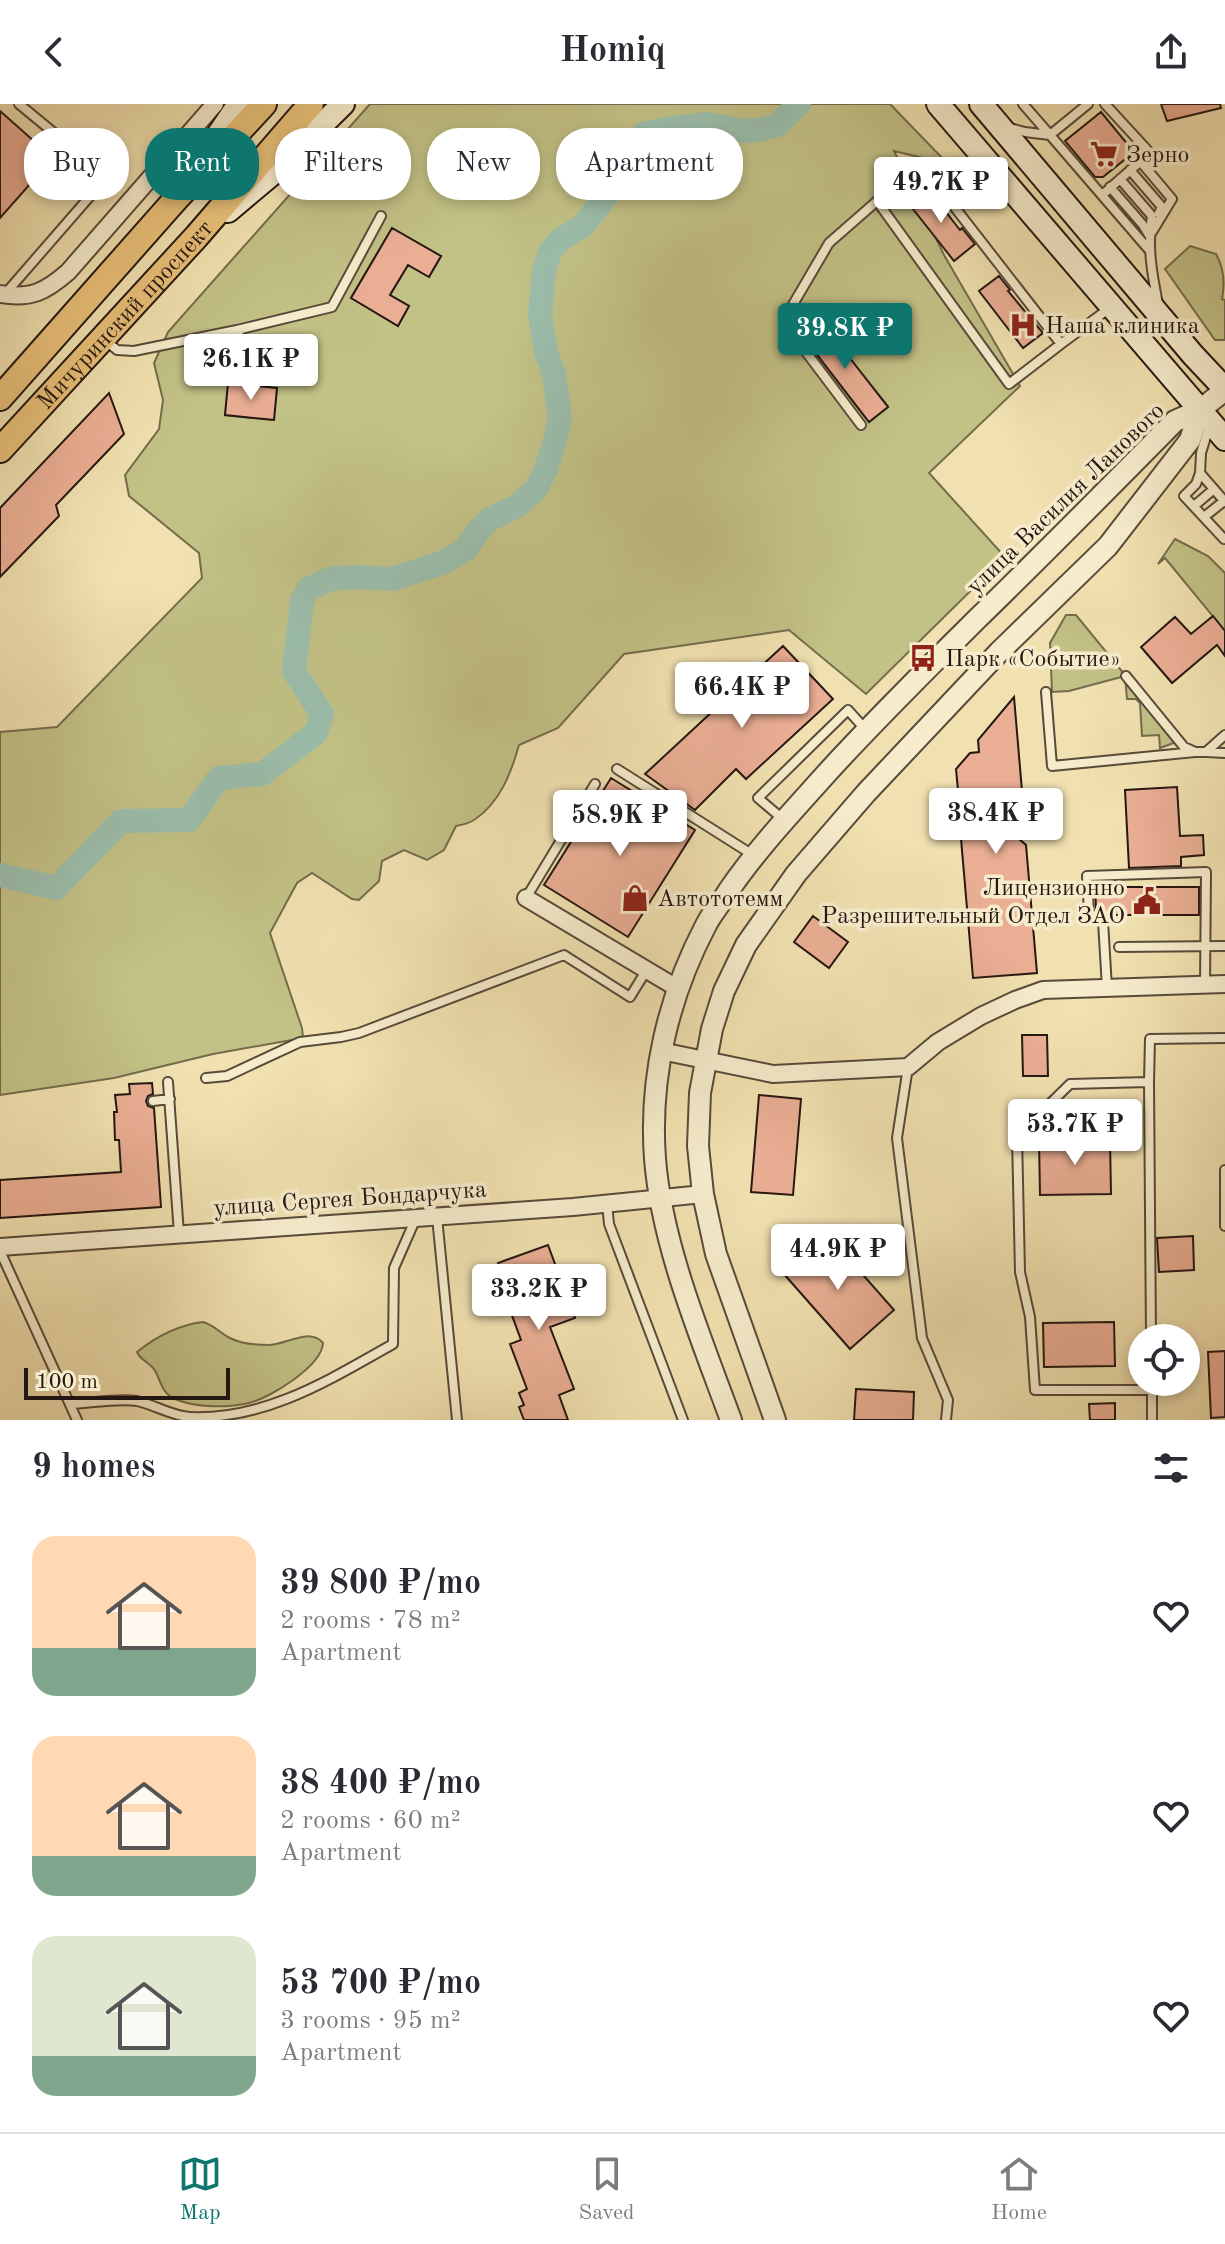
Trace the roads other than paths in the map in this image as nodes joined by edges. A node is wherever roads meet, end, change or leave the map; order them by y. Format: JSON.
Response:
{"nodes":[{"id":1,"x":19,"y":104,"type":"edge"},
{"id":2,"x":215,"y":104,"type":"edge"},
{"id":3,"x":239,"y":104,"type":"edge"},
{"id":4,"x":264,"y":104,"type":"edge"},
{"id":5,"x":311,"y":104,"type":"edge"},
{"id":6,"x":343,"y":104,"type":"edge"},
{"id":7,"x":938,"y":104,"type":"edge"},
{"id":8,"x":981,"y":104,"type":"edge"},
{"id":9,"x":1023,"y":104,"type":"edge"},
{"id":10,"x":1088,"y":104,"type":"edge"},
{"id":11,"x":1105,"y":104,"type":"edge"},
{"id":12,"x":998,"y":124,"type":"junction"},
{"id":13,"x":221,"y":128,"type":"edge"},
{"id":14,"x":242,"y":128,"type":"edge"},
{"id":15,"x":1050,"y":135,"type":"junction"},
{"id":16,"x":1140,"y":161,"type":"junction"},
{"id":17,"x":1130,"y":170,"type":"junction"},
{"id":18,"x":1120,"y":179,"type":"junction"},
{"id":19,"x":1110,"y":187,"type":"junction"},
{"id":20,"x":1102,"y":195,"type":"junction"},
{"id":21,"x":175,"y":200,"type":"edge"},
{"id":22,"x":877,"y":201,"type":"junction"},
{"id":23,"x":381,"y":216,"type":"dead end"},
{"id":24,"x":1149,"y":236,"type":"junction"},
{"id":25,"x":196,"y":237,"type":"junction"},
{"id":26,"x":1150,"y":251,"type":"junction"},
{"id":27,"x":2,"y":294,"type":"edge"},
{"id":28,"x":1111,"y":307,"type":"junction"},
{"id":29,"x":1160,"y":316,"type":"junction"},
{"id":30,"x":237,"y":330,"type":"junction"},
{"id":31,"x":103,"y":338,"type":"junction"},
{"id":32,"x":1061,"y":344,"type":"junction"},
{"id":33,"x":254,"y":373,"type":"dead end"},
{"id":34,"x":1225,"y":390,"type":"edge"},
{"id":35,"x":0,"y":398,"type":"edge"},
{"id":36,"x":1212,"y":424,"type":"edge"},
{"id":37,"x":861,"y":425,"type":"dead end"},
{"id":38,"x":0,"y":450,"type":"edge"},
{"id":39,"x":1200,"y":473,"type":"junction"},
{"id":40,"x":1214,"y":489,"type":"junction"},
{"id":41,"x":1225,"y":501,"type":"edge"},
{"id":42,"x":1194,"y":506,"type":"junction"},
{"id":43,"x":1204,"y":517,"type":"junction"},
{"id":44,"x":1225,"y":539,"type":"edge"},
{"id":45,"x":1126,"y":676,"type":"dead end"},
{"id":46,"x":1046,"y":692,"type":"dead end"},
{"id":47,"x":865,"y":730,"type":"junction"},
{"id":48,"x":1225,"y":735,"type":"edge"},
{"id":49,"x":1195,"y":752,"type":"junction"},
{"id":50,"x":1206,"y":752,"type":"junction"},
{"id":51,"x":1225,"y":753,"type":"edge"},
{"id":52,"x":617,"y":769,"type":"dead end"},
{"id":53,"x":595,"y":784,"type":"dead end"},
{"id":54,"x":784,"y":820,"type":"junction"},
{"id":55,"x":753,"y":855,"type":"junction"},
{"id":56,"x":526,"y":898,"type":"joint"},
{"id":57,"x":1206,"y":946,"type":"junction"},
{"id":58,"x":1225,"y":946,"type":"edge"},
{"id":59,"x":1119,"y":947,"type":"dead end"},
{"id":60,"x":646,"y":971,"type":"junction"},
{"id":61,"x":1225,"y":984,"type":"edge"},
{"id":62,"x":1205,"y":985,"type":"junction"},
{"id":63,"x":677,"y":988,"type":"junction"},
{"id":64,"x":1107,"y":988,"type":"junction"},
{"id":65,"x":1225,"y":1038,"type":"edge"},
{"id":66,"x":661,"y":1051,"type":"junction"},
{"id":67,"x":705,"y":1059,"type":"junction"},
{"id":68,"x":908,"y":1067,"type":"junction"},
{"id":69,"x":206,"y":1078,"type":"dead end"},
{"id":70,"x":168,"y":1082,"type":"dead end"},
{"id":71,"x":1149,"y":1082,"type":"junction"},
{"id":72,"x":170,"y":1099,"type":"junction"},
{"id":73,"x":153,"y":1101,"type":"dead end"},
{"id":74,"x":1225,"y":1170,"type":"edge"},
{"id":75,"x":703,"y":1194,"type":"junction"},
{"id":76,"x":660,"y":1198,"type":"junction"},
{"id":77,"x":607,"y":1203,"type":"junction"},
{"id":78,"x":437,"y":1216,"type":"junction"},
{"id":79,"x":416,"y":1218,"type":"junction"},
{"id":80,"x":1225,"y":1226,"type":"edge"},
{"id":81,"x":179,"y":1234,"type":"junction"},
{"id":82,"x":0,"y":1249,"type":"edge"},
{"id":83,"x":1151,"y":1324,"type":"edge"},
{"id":84,"x":1128,"y":1387,"type":"edge"},
{"id":85,"x":1152,"y":1396,"type":"edge"},
{"id":86,"x":70,"y":1404,"type":"junction"},
{"id":87,"x":728,"y":1419,"type":"edge"},
{"id":88,"x":77,"y":1420,"type":"edge"},
{"id":89,"x":457,"y":1420,"type":"edge"},
{"id":90,"x":683,"y":1420,"type":"edge"},
{"id":91,"x":775,"y":1420,"type":"edge"},
{"id":92,"x":946,"y":1420,"type":"edge"},
{"id":93,"x":1152,"y":1420,"type":"edge"}],
"edges":[{"from":1,"to":27,"type":"lane"},
{"from":2,"to":27,"type":"street"},
{"from":3,"to":13,"type":"main road"},
{"from":4,"to":14,"type":"main road","name":"Мичуринский проспект"},
{"from":5,"to":25,"type":"main road","name":"Мичуринский проспект"},
{"from":6,"to":25,"type":"main road"},
{"from":7,"to":28,"type":"main road"},
{"from":8,"to":12,"type":"main road"},
{"from":9,"to":15,"type":"lane"},
{"from":10,"to":15,"type":"lane"},
{"from":11,"to":16,"type":"lane"},
{"from":12,"to":15,"type":"lane"},
{"from":12,"to":29,"type":"main road"},
{"from":15,"to":20,"type":"lane"},
{"from":16,"to":17,"type":"lane"},
{"from":16,"to":24,"type":"lane"},
{"from":17,"to":18,"type":"lane"},
{"from":17,"to":24,"type":"lane"},
{"from":18,"to":19,"type":"lane"},
{"from":18,"to":24,"type":"lane"},
{"from":19,"to":20,"type":"lane"},
{"from":19,"to":24,"type":"lane"},
{"from":20,"to":26,"type":"lane"},
{"from":21,"to":35,"type":"main road","name":"Мичуринский проспект"},
{"from":22,"to":32,"type":"lane"},
{"from":22,"to":32,"type":"lane"},
{"from":22,"to":37,"type":"lane"},
{"from":23,"to":30,"type":"lane"},
{"from":24,"to":26,"type":"lane"},
{"from":25,"to":31,"type":"main road","name":"Мичуринский проспект"},
{"from":26,"to":29,"type":"lane"},
{"from":28,"to":32,"type":"lane"},
{"from":28,"to":36,"type":"main road"},
{"from":29,"to":34,"type":"main road"},
{"from":30,"to":31,"type":"lane"},
{"from":30,"to":33,"type":"lane"},
{"from":31,"to":38,"type":"main road","name":"Мичуринский проспект"},
{"from":34,"to":36,"type":"street"},
{"from":36,"to":39,"type":"lane"},
{"from":36,"to":47,"type":"street","name":"улица Василия Ланового"},
{"from":36,"to":67,"type":"street","name":"улица Василия Ланового"},
{"from":39,"to":40,"type":"lane"},
{"from":39,"to":42,"type":"lane"},
{"from":40,"to":41,"type":"lane"},
{"from":40,"to":42,"type":"lane"},
{"from":41,"to":43,"type":"lane"},
{"from":42,"to":43,"type":"lane"},
{"from":43,"to":44,"type":"lane"},
{"from":45,"to":49,"type":"lane"},
{"from":46,"to":49,"type":"lane"},
{"from":47,"to":54,"type":"street","name":"улица Василия Ланового"},
{"from":47,"to":54,"type":"lane"},
{"from":48,"to":50,"type":"lane"},
{"from":49,"to":50,"type":"lane"},
{"from":50,"to":51,"type":"lane"},
{"from":52,"to":55,"type":"lane"},
{"from":53,"to":56,"type":"lane"},
{"from":54,"to":55,"type":"street","name":"улица Василия Ланового"},
{"from":55,"to":63,"type":"street","name":"улица Василия Ланового"},
{"from":56,"to":60,"type":"street"},
{"from":57,"to":58,"type":"lane"},
{"from":57,"to":59,"type":"lane"},
{"from":57,"to":62,"type":"lane"},
{"from":57,"to":64,"type":"lane"},
{"from":60,"to":63,"type":"street"},
{"from":60,"to":69,"type":"lane"},
{"from":61,"to":62,"type":"street"},
{"from":62,"to":64,"type":"street"},
{"from":63,"to":66,"type":"street","name":"улица Василия Ланового"},
{"from":64,"to":68,"type":"street"},
{"from":65,"to":71,"type":"lane"},
{"from":66,"to":67,"type":"street"},
{"from":66,"to":76,"type":"street","name":"улица Василия Ланового"},
{"from":67,"to":68,"type":"street"},
{"from":67,"to":75,"type":"street","name":"улица Василия Ланового"},
{"from":68,"to":92,"type":"lane"},
{"from":70,"to":72,"type":"lane"},
{"from":71,"to":83,"type":"lane"},
{"from":71,"to":84,"type":"lane"},
{"from":72,"to":73,"type":"lane"},
{"from":72,"to":81,"type":"lane"},
{"from":74,"to":80,"type":"lane"},
{"from":75,"to":76,"type":"street","name":"улица Сергея Бондарчука"},
{"from":75,"to":91,"type":"street","name":"улица Василия Ланового"},
{"from":76,"to":77,"type":"street","name":"улица Сергея Бондарчука"},
{"from":76,"to":87,"type":"street","name":"улица Василия Ланового"},
{"from":77,"to":78,"type":"street","name":"улица Сергея Бондарчука"},
{"from":77,"to":90,"type":"lane"},
{"from":78,"to":79,"type":"street","name":"улица Сергея Бондарчука"},
{"from":78,"to":89,"type":"lane"},
{"from":79,"to":81,"type":"street","name":"улица Сергея Бондарчука"},
{"from":79,"to":86,"type":"lane"},
{"from":81,"to":82,"type":"street","name":"улица Сергея Бондарчука"},
{"from":82,"to":86,"type":"lane"},
{"from":85,"to":93,"type":"lane"},
{"from":86,"to":88,"type":"lane"}]}
